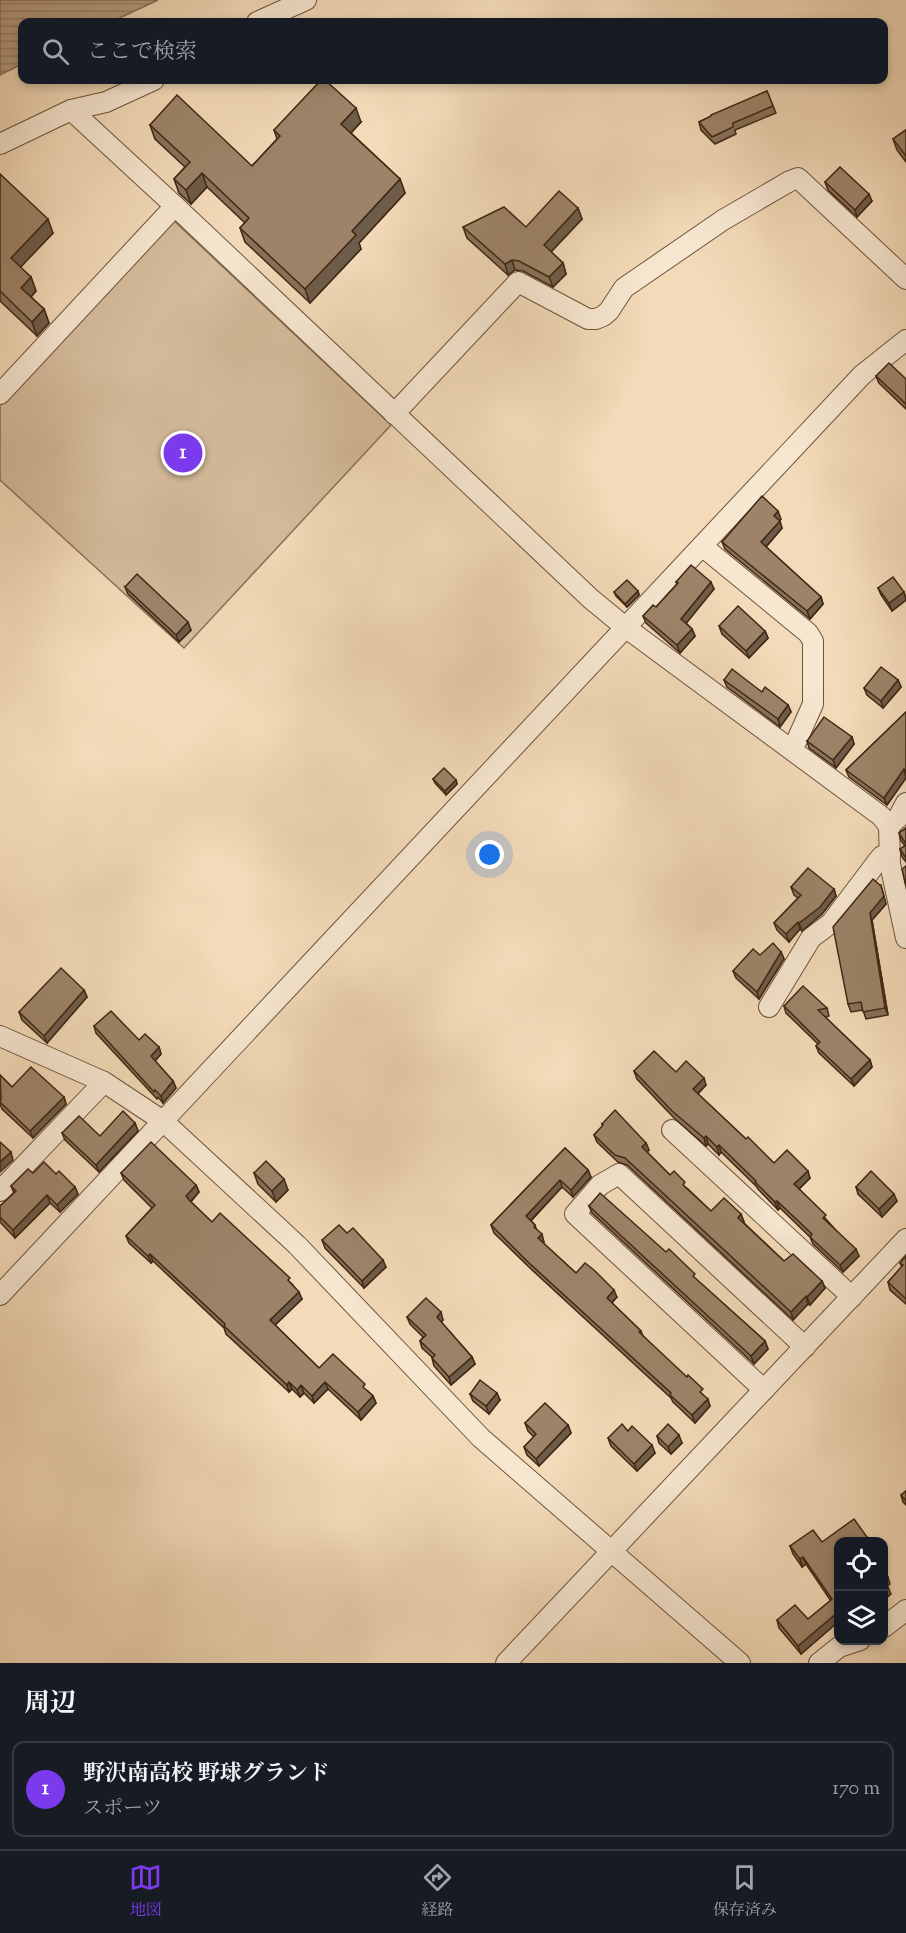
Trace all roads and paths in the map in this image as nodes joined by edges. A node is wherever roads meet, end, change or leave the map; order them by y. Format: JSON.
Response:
{"nodes":[{"id":1,"x":306,"y":0,"type":"edge"},
{"id":2,"x":265,"y":18,"type":"edge"},
{"id":3,"x":145,"y":84,"type":"edge"},
{"id":4,"x":71,"y":110,"type":"junction"},
{"id":5,"x":0,"y":144,"type":"edge"},
{"id":6,"x":175,"y":206,"type":"junction"},
{"id":7,"x":906,"y":279,"type":"edge"},
{"id":8,"x":906,"y":340,"type":"edge"},
{"id":9,"x":0,"y":394,"type":"edge"},
{"id":10,"x":394,"y":414,"type":"junction"},
{"id":11,"x":702,"y":546,"type":"junction"},
{"id":12,"x":625,"y":627,"type":"junction"},
{"id":13,"x":791,"y":748,"type":"junction"},
{"id":14,"x":906,"y":803,"type":"edge"},
{"id":15,"x":889,"y":826,"type":"junction"},
{"id":16,"x":890,"y":853,"type":"junction"},
{"id":17,"x":906,"y":938,"type":"edge"},
{"id":18,"x":769,"y":1007,"type":"dead end"},
{"id":19,"x":0,"y":1036,"type":"edge"},
{"id":20,"x":104,"y":1082,"type":"junction"},
{"id":21,"x":163,"y":1121,"type":"junction"},
{"id":22,"x":672,"y":1130,"type":"dead end"},
{"id":23,"x":0,"y":1191,"type":"edge"},
{"id":24,"x":906,"y":1239,"type":"edge"},
{"id":25,"x":0,"y":1295,"type":"edge"},
{"id":26,"x":852,"y":1297,"type":"junction"},
{"id":27,"x":805,"y":1347,"type":"junction"},
{"id":28,"x":764,"y":1390,"type":"junction"},
{"id":29,"x":611,"y":1551,"type":"junction"},
{"id":30,"x":906,"y":1610,"type":"edge"},
{"id":31,"x":888,"y":1624,"type":"edge"},
{"id":32,"x":845,"y":1645,"type":"edge"},
{"id":33,"x":506,"y":1663,"type":"edge"},
{"id":34,"x":740,"y":1663,"type":"edge"},
{"id":35,"x":819,"y":1663,"type":"edge"}],
"edges":[{"from":1,"to":2,"type":"street"},
{"from":3,"to":4,"type":"street"},
{"from":4,"to":5,"type":"street"},
{"from":4,"to":6,"type":"street"},
{"from":6,"to":9,"type":"street"},
{"from":6,"to":10,"type":"street"},
{"from":7,"to":10,"type":"street"},
{"from":8,"to":11,"type":"street"},
{"from":10,"to":12,"type":"street"},
{"from":11,"to":12,"type":"street"},
{"from":11,"to":13,"type":"street"},
{"from":12,"to":13,"type":"street"},
{"from":12,"to":21,"type":"street"},
{"from":13,"to":15,"type":"street"},
{"from":14,"to":15,"type":"street"},
{"from":15,"to":16,"type":"street"},
{"from":16,"to":17,"type":"street"},
{"from":16,"to":18,"type":"street"},
{"from":19,"to":20,"type":"street"},
{"from":20,"to":21,"type":"street"},
{"from":20,"to":23,"type":"street"},
{"from":21,"to":25,"type":"street"},
{"from":21,"to":29,"type":"street"},
{"from":22,"to":26,"type":"street"},
{"from":24,"to":26,"type":"street"},
{"from":26,"to":27,"type":"street"},
{"from":27,"to":28,"type":"street"},
{"from":27,"to":28,"type":"street"},
{"from":28,"to":29,"type":"street"},
{"from":29,"to":33,"type":"street"},
{"from":29,"to":34,"type":"street"},
{"from":30,"to":31,"type":"street"},
{"from":32,"to":35,"type":"street"}]}
